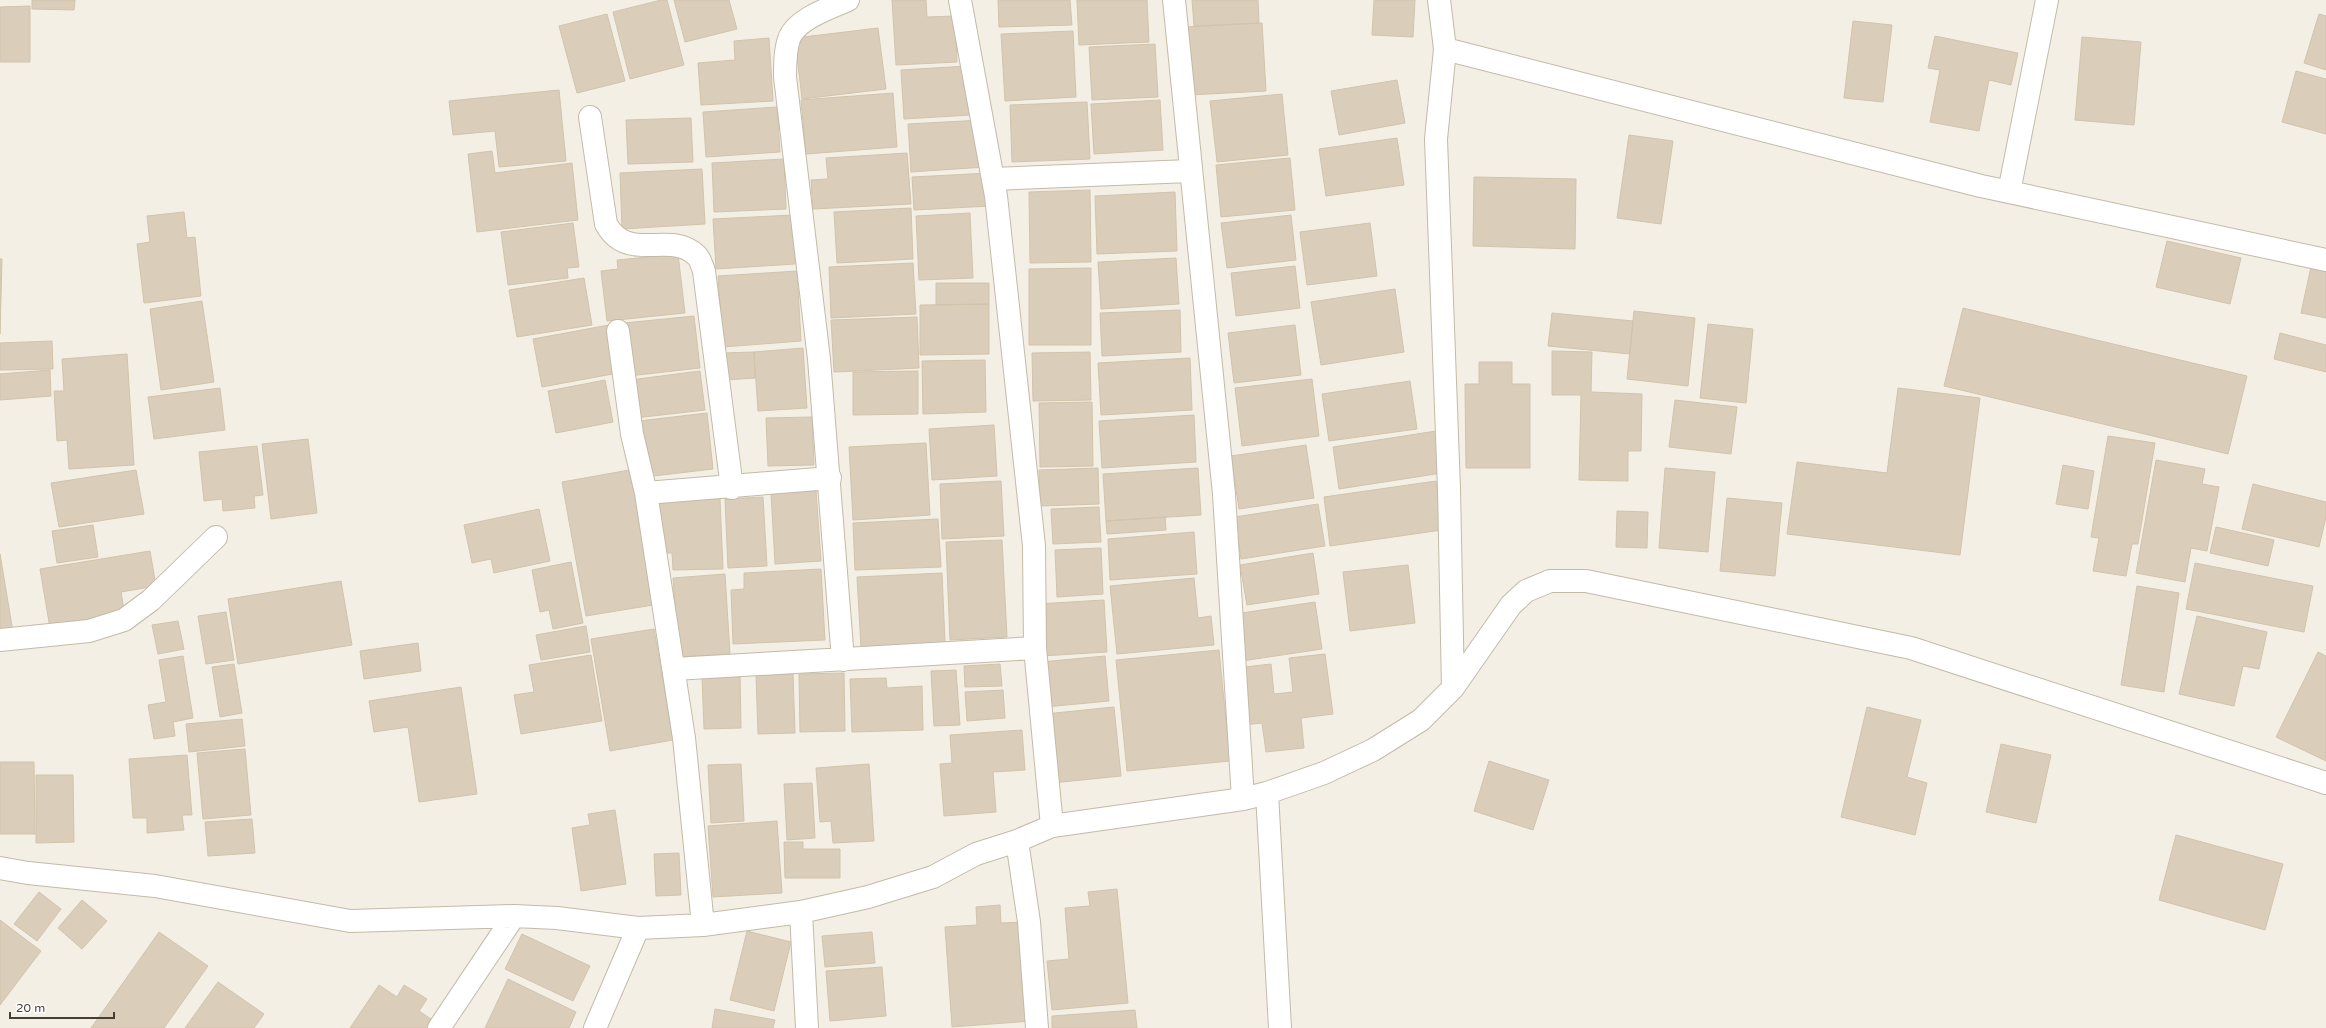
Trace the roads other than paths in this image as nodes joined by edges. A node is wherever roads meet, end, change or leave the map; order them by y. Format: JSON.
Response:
{"nodes":[{"id":1,"x":848,"y":0,"type":"edge"},
{"id":2,"x":960,"y":0,"type":"edge"},
{"id":3,"x":1174,"y":0,"type":"edge"},
{"id":4,"x":1439,"y":0,"type":"edge"},
{"id":5,"x":2047,"y":0,"type":"edge"},
{"id":6,"x":1445,"y":49,"type":"junction"},
{"id":7,"x":590,"y":117,"type":"dead end"},
{"id":8,"x":1190,"y":171,"type":"junction"},
{"id":9,"x":993,"y":179,"type":"junction"},
{"id":10,"x":2009,"y":192,"type":"junction"},
{"id":11,"x":2326,"y":260,"type":"edge"},
{"id":12,"x":618,"y":331,"type":"dead end"},
{"id":13,"x":830,"y":478,"type":"junction"},
{"id":14,"x":732,"y":488,"type":"junction"},
{"id":15,"x":646,"y":493,"type":"junction"},
{"id":16,"x":216,"y":537,"type":"dead end"},
{"id":17,"x":0,"y":640,"type":"edge"},
{"id":18,"x":1035,"y":648,"type":"junction"},
{"id":19,"x":843,"y":660,"type":"junction"},
{"id":20,"x":674,"y":669,"type":"junction"},
{"id":21,"x":1454,"y":688,"type":"junction"},
{"id":22,"x":2326,"y":783,"type":"edge"},
{"id":23,"x":1267,"y":793,"type":"junction"},
{"id":24,"x":1243,"y":799,"type":"junction"},
{"id":25,"x":1052,"y":826,"type":"junction"},
{"id":26,"x":1018,"y":841,"type":"junction"},
{"id":27,"x":0,"y":868,"type":"edge"},
{"id":28,"x":802,"y":912,"type":"junction"},
{"id":29,"x":514,"y":916,"type":"junction"},
{"id":30,"x":703,"y":925,"type":"junction"},
{"id":31,"x":638,"y":928,"type":"junction"},
{"id":32,"x":439,"y":1028,"type":"edge"},
{"id":33,"x":595,"y":1028,"type":"edge"},
{"id":34,"x":807,"y":1028,"type":"edge"},
{"id":35,"x":1037,"y":1028,"type":"edge"},
{"id":36,"x":1280,"y":1028,"type":"edge"}],
"edges":[{"from":1,"to":13,"type":"street"},
{"from":2,"to":9,"type":"street"},
{"from":3,"to":8,"type":"street"},
{"from":4,"to":6,"type":"street"},
{"from":5,"to":10,"type":"street"},
{"from":6,"to":10,"type":"street"},
{"from":6,"to":21,"type":"street"},
{"from":7,"to":14,"type":"street"},
{"from":8,"to":9,"type":"street"},
{"from":8,"to":24,"type":"street"},
{"from":9,"to":18,"type":"street"},
{"from":10,"to":11,"type":"street"},
{"from":12,"to":15,"type":"street"},
{"from":13,"to":14,"type":"street"},
{"from":13,"to":19,"type":"street"},
{"from":14,"to":15,"type":"street"},
{"from":15,"to":20,"type":"street"},
{"from":16,"to":17,"type":"street"},
{"from":18,"to":19,"type":"street"},
{"from":18,"to":25,"type":"street"},
{"from":19,"to":20,"type":"street"},
{"from":20,"to":30,"type":"street"},
{"from":21,"to":22,"type":"street"},
{"from":21,"to":23,"type":"street"},
{"from":23,"to":24,"type":"street"},
{"from":23,"to":36,"type":"street"},
{"from":24,"to":25,"type":"street"},
{"from":25,"to":26,"type":"street"},
{"from":26,"to":28,"type":"street"},
{"from":26,"to":35,"type":"street"},
{"from":27,"to":29,"type":"street"},
{"from":28,"to":30,"type":"street"},
{"from":28,"to":34,"type":"street"},
{"from":29,"to":31,"type":"street"},
{"from":29,"to":32,"type":"street"},
{"from":30,"to":31,"type":"street"},
{"from":31,"to":33,"type":"street"}]}
